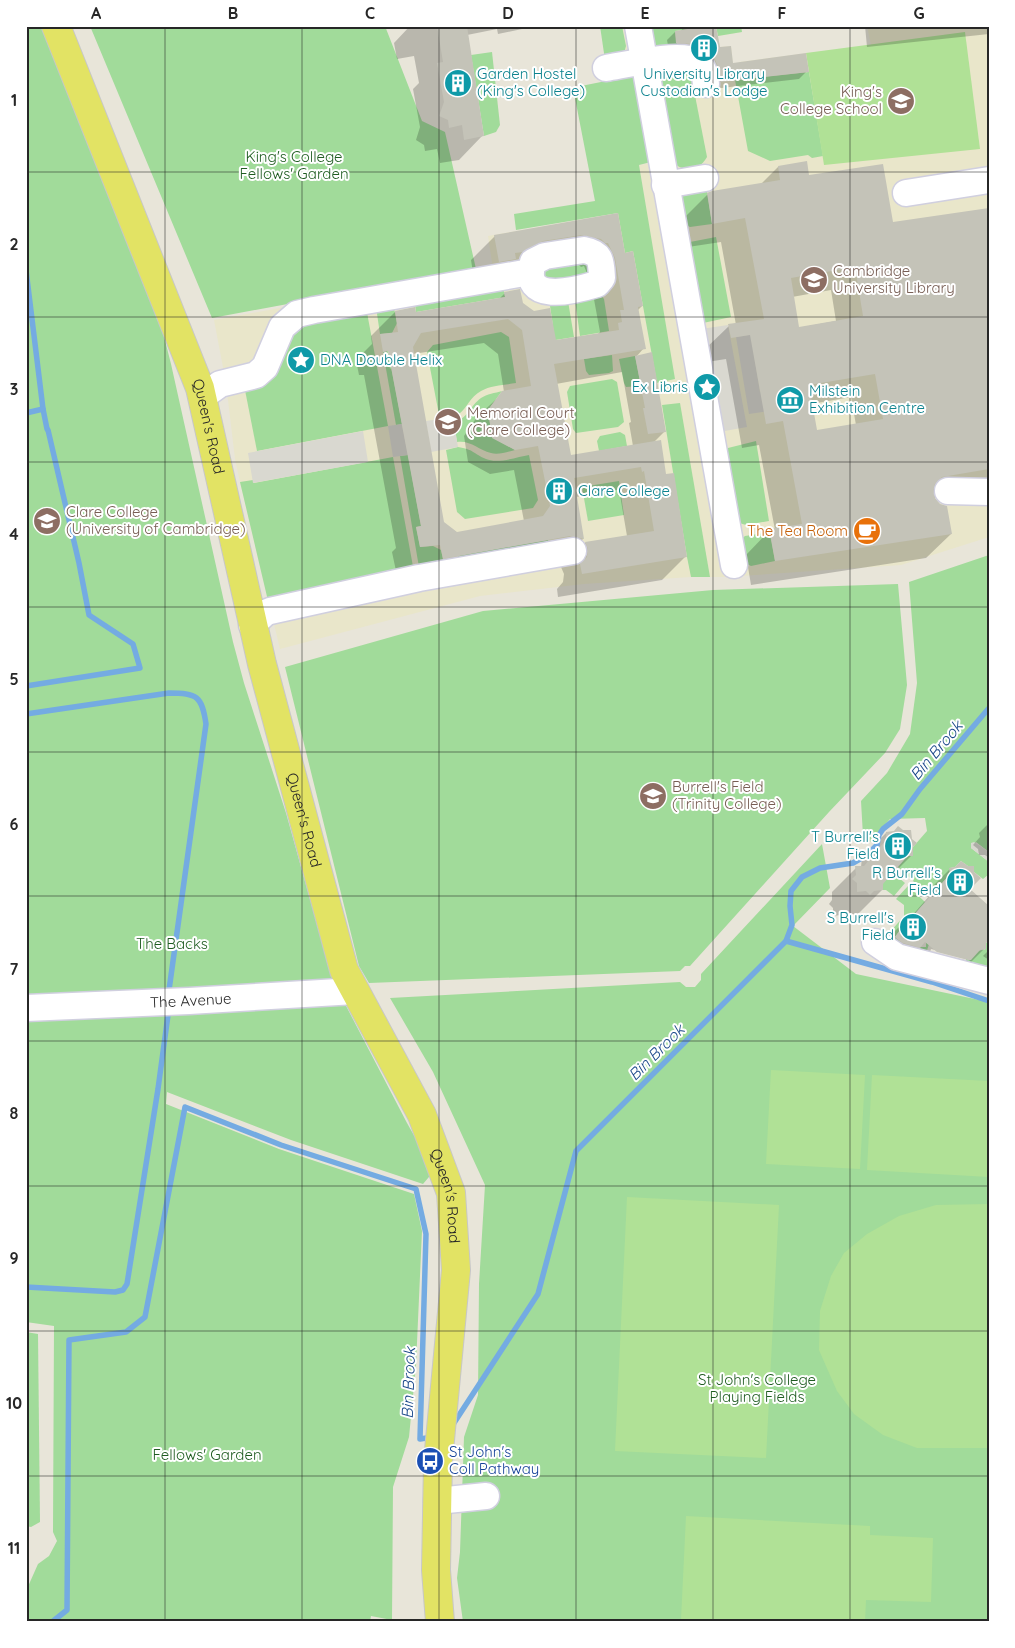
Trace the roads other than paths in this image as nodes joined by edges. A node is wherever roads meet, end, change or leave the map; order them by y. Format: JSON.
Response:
{"nodes":[{"id":1,"x":56,"y":26,"type":"edge"},
{"id":2,"x":638,"y":26,"type":"edge"},
{"id":3,"x":645,"y":62,"type":"junction"},
{"id":4,"x":606,"y":68,"type":"dead end"},
{"id":5,"x":706,"y":84,"type":"dead end"},
{"id":6,"x":705,"y":178,"type":"dead end"},
{"id":7,"x":989,"y":180,"type":"edge"},
{"id":8,"x":665,"y":185,"type":"junction"},
{"id":9,"x":906,"y":193,"type":"dead end"},
{"id":10,"x":530,"y":272,"type":"dead end"},
{"id":11,"x":202,"y":397,"type":"junction"},
{"id":12,"x":948,"y":492,"type":"dead end"},
{"id":13,"x":989,"y":492,"type":"edge"},
{"id":14,"x":573,"y":552,"type":"dead end"},
{"id":15,"x":734,"y":565,"type":"dead end"},
{"id":16,"x":252,"y":625,"type":"junction"},
{"id":17,"x":875,"y":942,"type":"dead end"},
{"id":18,"x":989,"y":981,"type":"edge"},
{"id":19,"x":355,"y":991,"type":"junction"},
{"id":20,"x":26,"y":1008,"type":"edge"},
{"id":21,"x":486,"y":1496,"type":"dead end"},
{"id":22,"x":437,"y":1501,"type":"junction"},
{"id":23,"x":440,"y":1622,"type":"edge"}],
"edges":[{"from":1,"to":11,"type":"main road","name":"Queen's Road"},
{"from":2,"to":3,"type":"lane"},
{"from":3,"to":4,"type":"lane"},
{"from":3,"to":5,"type":"lane"},
{"from":3,"to":8,"type":"lane"},
{"from":6,"to":8,"type":"lane"},
{"from":7,"to":9,"type":"lane"},
{"from":8,"to":15,"type":"lane"},
{"from":10,"to":11,"type":"lane"},
{"from":11,"to":16,"type":"main road","name":"Queen's Road"},
{"from":12,"to":13,"type":"lane"},
{"from":14,"to":16,"type":"lane"},
{"from":16,"to":19,"type":"main road","name":"Queen's Road"},
{"from":17,"to":18,"type":"lane"},
{"from":19,"to":20,"type":"lane","name":"The Avenue"},
{"from":19,"to":22,"type":"main road","name":"Queen's Road"},
{"from":21,"to":22,"type":"lane"},
{"from":22,"to":23,"type":"main road","name":"Queen's Road"}]}
